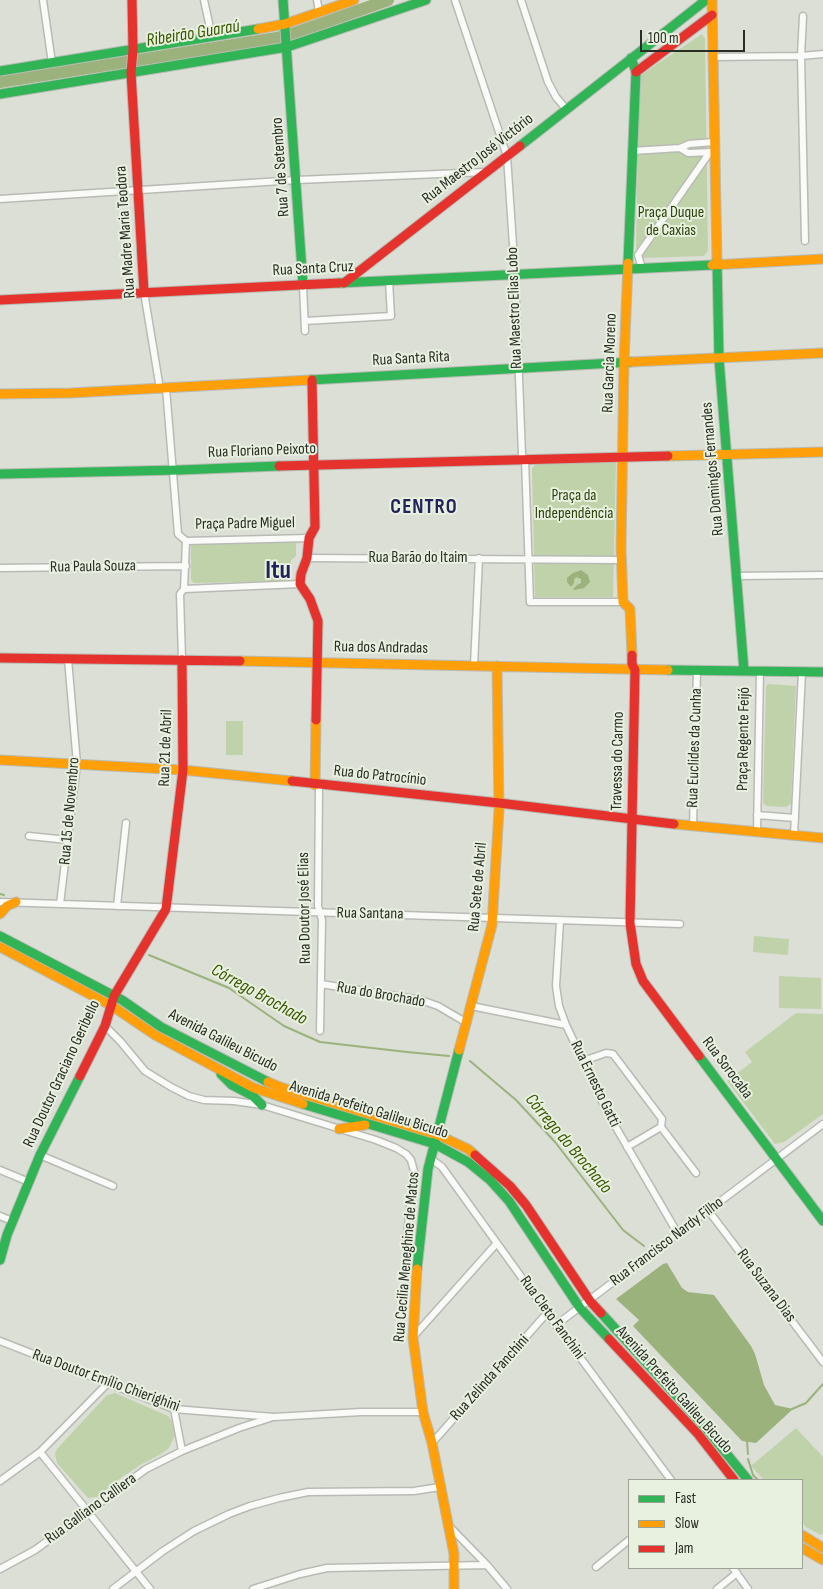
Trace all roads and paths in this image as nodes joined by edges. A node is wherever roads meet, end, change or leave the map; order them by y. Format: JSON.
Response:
{"nodes":[{"id":1,"x":43,"y":0,"type":"edge"},
{"id":2,"x":132,"y":0,"type":"edge"},
{"id":3,"x":204,"y":0,"type":"edge"},
{"id":4,"x":283,"y":0,"type":"edge"},
{"id":5,"x":318,"y":0,"type":"edge"},
{"id":6,"x":354,"y":0,"type":"edge"},
{"id":7,"x":426,"y":0,"type":"edge"},
{"id":8,"x":455,"y":0,"type":"edge"},
{"id":9,"x":521,"y":0,"type":"edge"},
{"id":10,"x":706,"y":0,"type":"edge"},
{"id":11,"x":712,"y":0,"type":"edge"},
{"id":12,"x":318,"y":12,"type":"junction"},
{"id":13,"x":712,"y":15,"type":"junction"},
{"id":14,"x":803,"y":16,"type":"dead end"},
{"id":15,"x":285,"y":28,"type":"junction"},
{"id":16,"x":208,"y":38,"type":"junction"},
{"id":17,"x":286,"y":44,"type":"junction"},
{"id":18,"x":133,"y":52,"type":"junction"},
{"id":19,"x":823,"y":54,"type":"edge"},
{"id":20,"x":801,"y":56,"type":"junction"},
{"id":21,"x":712,"y":57,"type":"junction"},
{"id":22,"x":631,"y":58,"type":"junction"},
{"id":23,"x":52,"y":63,"type":"junction"},
{"id":24,"x":131,"y":70,"type":"junction"},
{"id":25,"x":0,"y":71,"type":"edge"},
{"id":26,"x":636,"y":72,"type":"junction"},
{"id":27,"x":0,"y":94,"type":"edge"},
{"id":28,"x":566,"y":109,"type":"junction"},
{"id":29,"x":714,"y":142,"type":"junction"},
{"id":30,"x":680,"y":148,"type":"junction"},
{"id":31,"x":632,"y":151,"type":"junction"},
{"id":32,"x":712,"y":152,"type":"junction"},
{"id":33,"x":507,"y":156,"type":"junction"},
{"id":34,"x":486,"y":172,"type":"junction"},
{"id":35,"x":297,"y":180,"type":"junction"},
{"id":36,"x":138,"y":190,"type":"junction"},
{"id":37,"x":0,"y":199,"type":"edge"},
{"id":38,"x":805,"y":241,"type":"dead end"},
{"id":39,"x":823,"y":259,"type":"edge"},
{"id":40,"x":717,"y":264,"type":"junction"},
{"id":41,"x":642,"y":268,"type":"junction"},
{"id":42,"x":628,"y":269,"type":"junction"},
{"id":43,"x":515,"y":275,"type":"junction"},
{"id":44,"x":389,"y":281,"type":"junction"},
{"id":45,"x":344,"y":283,"type":"junction"},
{"id":46,"x":303,"y":285,"type":"junction"},
{"id":47,"x":144,"y":292,"type":"junction"},
{"id":48,"x":0,"y":300,"type":"edge"},
{"id":49,"x":305,"y":321,"type":"junction"},
{"id":50,"x":305,"y":331,"type":"dead end"},
{"id":51,"x":823,"y":353,"type":"edge"},
{"id":52,"x":719,"y":359,"type":"junction"},
{"id":53,"x":624,"y":363,"type":"junction"},
{"id":54,"x":518,"y":368,"type":"junction"},
{"id":55,"x":312,"y":380,"type":"junction"},
{"id":56,"x":163,"y":389,"type":"junction"},
{"id":57,"x":0,"y":394,"type":"edge"},
{"id":58,"x":823,"y":452,"type":"edge"},
{"id":59,"x":728,"y":454,"type":"junction"},
{"id":60,"x":622,"y":457,"type":"junction"},
{"id":61,"x":525,"y":459,"type":"junction"},
{"id":62,"x":314,"y":464,"type":"junction"},
{"id":63,"x":173,"y":470,"type":"junction"},
{"id":64,"x":0,"y":474,"type":"edge"},
{"id":65,"x":309,"y":538,"type":"junction"},
{"id":66,"x":186,"y":541,"type":"junction"},
{"id":67,"x":307,"y":558,"type":"junction"},
{"id":68,"x":479,"y":558,"type":"junction"},
{"id":69,"x":529,"y":558,"type":"junction"},
{"id":70,"x":621,"y":560,"type":"junction"},
{"id":71,"x":186,"y":566,"type":"junction"},
{"id":72,"x":0,"y":568,"type":"edge"},
{"id":73,"x":823,"y":575,"type":"edge"},
{"id":74,"x":737,"y":576,"type":"junction"},
{"id":75,"x":300,"y":584,"type":"junction"},
{"id":76,"x":184,"y":589,"type":"junction"},
{"id":77,"x":623,"y":602,"type":"junction"},
{"id":78,"x":0,"y":658,"type":"edge"},
{"id":79,"x":68,"y":659,"type":"junction"},
{"id":80,"x":182,"y":660,"type":"junction"},
{"id":81,"x":317,"y":662,"type":"junction"},
{"id":82,"x":474,"y":666,"type":"junction"},
{"id":83,"x":497,"y":666,"type":"junction"},
{"id":84,"x":635,"y":670,"type":"junction"},
{"id":85,"x":697,"y":670,"type":"junction"},
{"id":86,"x":744,"y":671,"type":"junction"},
{"id":87,"x":760,"y":671,"type":"junction"},
{"id":88,"x":802,"y":672,"type":"junction"},
{"id":89,"x":823,"y":672,"type":"edge"},
{"id":90,"x":0,"y":760,"type":"edge"},
{"id":91,"x":77,"y":764,"type":"junction"},
{"id":92,"x":183,"y":770,"type":"junction"},
{"id":93,"x":317,"y":785,"type":"junction"},
{"id":94,"x":499,"y":803,"type":"junction"},
{"id":95,"x":757,"y":815,"type":"junction"},
{"id":96,"x":632,"y":818,"type":"junction"},
{"id":97,"x":794,"y":818,"type":"junction"},
{"id":98,"x":126,"y":823,"type":"dead end"},
{"id":99,"x":693,"y":826,"type":"junction"},
{"id":100,"x":756,"y":832,"type":"junction"},
{"id":101,"x":794,"y":835,"type":"junction"},
{"id":102,"x":29,"y":836,"type":"dead end"},
{"id":103,"x":823,"y":838,"type":"edge"},
{"id":104,"x":68,"y":840,"type":"junction"},
{"id":105,"x":0,"y":902,"type":"edge"},
{"id":106,"x":16,"y":902,"type":"junction"},
{"id":107,"x":60,"y":904,"type":"junction"},
{"id":108,"x":118,"y":906,"type":"junction"},
{"id":109,"x":166,"y":908,"type":"junction"},
{"id":110,"x":320,"y":913,"type":"junction"},
{"id":111,"x":0,"y":914,"type":"edge"},
{"id":112,"x":493,"y":919,"type":"junction"},
{"id":113,"x":560,"y":921,"type":"junction"},
{"id":114,"x":630,"y":923,"type":"junction"},
{"id":115,"x":680,"y":924,"type":"dead end"},
{"id":116,"x":1,"y":938,"type":"edge"},
{"id":117,"x":321,"y":984,"type":"junction"},
{"id":118,"x":114,"y":996,"type":"junction"},
{"id":119,"x":112,"y":1006,"type":"junction"},
{"id":120,"x":471,"y":1006,"type":"junction"},
{"id":121,"x":467,"y":1023,"type":"junction"},
{"id":122,"x":566,"y":1025,"type":"junction"},
{"id":123,"x":105,"y":1026,"type":"junction"},
{"id":124,"x":320,"y":1031,"type":"dead end"},
{"id":125,"x":583,"y":1061,"type":"junction"},
{"id":126,"x":216,"y":1067,"type":"junction"},
{"id":127,"x":262,"y":1105,"type":"junction"},
{"id":128,"x":368,"y":1124,"type":"junction"},
{"id":129,"x":823,"y":1124,"type":"edge"},
{"id":130,"x":661,"y":1127,"type":"junction"},
{"id":131,"x":339,"y":1129,"type":"junction"},
{"id":132,"x":438,"y":1135,"type":"junction"},
{"id":133,"x":435,"y":1144,"type":"junction"},
{"id":134,"x":627,"y":1147,"type":"junction"},
{"id":135,"x":40,"y":1155,"type":"junction"},
{"id":136,"x":430,"y":1158,"type":"junction"},
{"id":137,"x":776,"y":1159,"type":"junction"},
{"id":138,"x":0,"y":1170,"type":"edge"},
{"id":139,"x":696,"y":1172,"type":"dead end"},
{"id":140,"x":29,"y":1182,"type":"junction"},
{"id":141,"x":113,"y":1186,"type":"dead end"},
{"id":142,"x":708,"y":1210,"type":"junction"},
{"id":143,"x":0,"y":1216,"type":"edge"},
{"id":144,"x":12,"y":1221,"type":"junction"},
{"id":145,"x":823,"y":1221,"type":"edge"},
{"id":146,"x":4,"y":1234,"type":"edge"},
{"id":147,"x":678,"y":1234,"type":"junction"},
{"id":148,"x":497,"y":1243,"type":"junction"},
{"id":149,"x":419,"y":1251,"type":"junction"},
{"id":150,"x":0,"y":1260,"type":"edge"},
{"id":151,"x":590,"y":1301,"type":"junction"},
{"id":152,"x":580,"y":1308,"type":"junction"},
{"id":153,"x":547,"y":1313,"type":"junction"},
{"id":154,"x":556,"y":1325,"type":"junction"},
{"id":155,"x":412,"y":1338,"type":"junction"},
{"id":156,"x":0,"y":1341,"type":"edge"},
{"id":157,"x":823,"y":1362,"type":"edge"},
{"id":158,"x":108,"y":1383,"type":"junction"},
{"id":159,"x":174,"y":1409,"type":"junction"},
{"id":160,"x":423,"y":1412,"type":"junction"},
{"id":161,"x":239,"y":1414,"type":"junction"},
{"id":162,"x":274,"y":1417,"type":"junction"},
{"id":163,"x":239,"y":1428,"type":"junction"},
{"id":164,"x":432,"y":1443,"type":"junction"},
{"id":165,"x":182,"y":1451,"type":"junction"},
{"id":166,"x":40,"y":1452,"type":"junction"},
{"id":167,"x":670,"y":1479,"type":"edge"},
{"id":168,"x":733,"y":1479,"type":"edge"},
{"id":169,"x":747,"y":1479,"type":"edge"},
{"id":170,"x":0,"y":1481,"type":"edge"},
{"id":171,"x":440,"y":1487,"type":"junction"},
{"id":172,"x":87,"y":1511,"type":"junction"},
{"id":173,"x":447,"y":1524,"type":"junction"},
{"id":174,"x":803,"y":1536,"type":"edge"},
{"id":175,"x":628,"y":1541,"type":"edge"},
{"id":176,"x":823,"y":1548,"type":"edge"},
{"id":177,"x":803,"y":1549,"type":"edge"},
{"id":178,"x":823,"y":1560,"type":"edge"},
{"id":179,"x":486,"y":1565,"type":"junction"},
{"id":180,"x":455,"y":1566,"type":"junction"},
{"id":181,"x":596,"y":1567,"type":"dead end"},
{"id":182,"x":0,"y":1569,"type":"edge"},
{"id":183,"x":735,"y":1571,"type":"edge"},
{"id":184,"x":136,"y":1572,"type":"junction"},
{"id":185,"x":500,"y":1580,"type":"junction"},
{"id":186,"x":113,"y":1589,"type":"edge"},
{"id":187,"x":150,"y":1589,"type":"edge"},
{"id":188,"x":253,"y":1589,"type":"edge"},
{"id":189,"x":454,"y":1589,"type":"edge"},
{"id":190,"x":497,"y":1589,"type":"edge"},
{"id":191,"x":507,"y":1589,"type":"edge"},
{"id":192,"x":717,"y":1589,"type":"edge"},
{"id":193,"x":748,"y":1589,"type":"edge"}],
"edges":[{"from":1,"to":23,"type":"street"},
{"from":2,"to":18,"type":"main road"},
{"from":3,"to":16,"type":"street"},
{"from":4,"to":15,"type":"main road","name":"Rua 7 de Setembro"},
{"from":5,"to":12,"type":"street"},
{"from":6,"to":12,"type":"main road"},
{"from":7,"to":17,"type":"main road"},
{"from":8,"to":33,"type":"street","name":"Rua Maestro Elias Lobo"},
{"from":9,"to":28,"type":"street"},
{"from":10,"to":22,"type":"main road"},
{"from":11,"to":13,"type":"main road"},
{"from":12,"to":15,"type":"main road"},
{"from":13,"to":21,"type":"main road"},
{"from":13,"to":26,"type":"main road"},
{"from":14,"to":20,"type":"street"},
{"from":15,"to":16,"type":"main road"},
{"from":15,"to":17,"type":"main road","name":"Rua 7 de Setembro"},
{"from":16,"to":18,"type":"main road"},
{"from":17,"to":24,"type":"main road"},
{"from":17,"to":35,"type":"main road","name":"Rua 7 de Setembro"},
{"from":18,"to":23,"type":"main road"},
{"from":18,"to":24,"type":"main road","name":"Rua Madre Maria Teodora"},
{"from":19,"to":20,"type":"street"},
{"from":20,"to":21,"type":"street"},
{"from":20,"to":38,"type":"street"},
{"from":21,"to":29,"type":"main road"},
{"from":22,"to":26,"type":"main road"},
{"from":22,"to":28,"type":"main road","name":"Rua Maestro José Victório"},
{"from":23,"to":25,"type":"main road"},
{"from":24,"to":27,"type":"main road"},
{"from":24,"to":36,"type":"main road","name":"Rua Madre Maria Teodora"},
{"from":26,"to":31,"type":"main road"},
{"from":28,"to":33,"type":"main road","name":"Rua Maestro José Victório"},
{"from":29,"to":30,"type":"street"},
{"from":29,"to":32,"type":"main road"},
{"from":30,"to":31,"type":"street"},
{"from":30,"to":32,"type":"street"},
{"from":31,"to":42,"type":"main road"},
{"from":32,"to":40,"type":"main road"},
{"from":32,"to":41,"type":"street"},
{"from":33,"to":34,"type":"main road","name":"Rua Maestro José Victório"},
{"from":33,"to":43,"type":"street","name":"Rua Maestro Elias Lobo"},
{"from":34,"to":35,"type":"street"},
{"from":34,"to":45,"type":"main road","name":"Rua Maestro José Victório"},
{"from":35,"to":36,"type":"street"},
{"from":35,"to":46,"type":"main road","name":"Rua 7 de Setembro"},
{"from":36,"to":37,"type":"street"},
{"from":36,"to":47,"type":"main road","name":"Rua Madre Maria Teodora"},
{"from":39,"to":40,"type":"main road"},
{"from":40,"to":41,"type":"main road"},
{"from":40,"to":52,"type":"main road","name":"Rua Domingos Fernandes"},
{"from":41,"to":42,"type":"main road"},
{"from":42,"to":43,"type":"main road","name":"Rua Santa Cruz"},
{"from":42,"to":53,"type":"main road","name":"Rua Garcia Moreno"},
{"from":43,"to":44,"type":"main road","name":"Rua Santa Cruz"},
{"from":43,"to":54,"type":"street","name":"Rua Maestro Elias Lobo"},
{"from":44,"to":45,"type":"main road","name":"Rua Santa Cruz"},
{"from":44,"to":49,"type":"street"},
{"from":45,"to":46,"type":"main road","name":"Rua Santa Cruz"},
{"from":46,"to":47,"type":"main road","name":"Rua Santa Cruz"},
{"from":46,"to":49,"type":"street"},
{"from":47,"to":48,"type":"main road","name":"Rua Santa Cruz"},
{"from":47,"to":56,"type":"street","name":"Rua Madre Maria Teodora"},
{"from":49,"to":50,"type":"street"},
{"from":51,"to":52,"type":"main road","name":"Rua Santa Rita"},
{"from":52,"to":53,"type":"main road","name":"Rua Santa Rita"},
{"from":52,"to":59,"type":"main road","name":"Rua Domingos Fernandes"},
{"from":53,"to":54,"type":"main road","name":"Rua Santa Rita"},
{"from":53,"to":60,"type":"main road","name":"Rua Garcia Moreno"},
{"from":54,"to":55,"type":"main road","name":"Rua Santa Rita"},
{"from":54,"to":61,"type":"street","name":"Rua Maestro Elias Lobo"},
{"from":55,"to":56,"type":"main road","name":"Rua Santa Rita"},
{"from":55,"to":62,"type":"main road"},
{"from":56,"to":57,"type":"main road","name":"Rua Santa Rita"},
{"from":56,"to":63,"type":"street","name":"Rua Madre Maria Teodora"},
{"from":58,"to":59,"type":"main road"},
{"from":59,"to":60,"type":"main road"},
{"from":59,"to":74,"type":"main road","name":"Rua Domingos Fernandes"},
{"from":60,"to":61,"type":"main road"},
{"from":60,"to":70,"type":"main road"},
{"from":61,"to":62,"type":"main road","name":"Rua Floriano Peixoto"},
{"from":61,"to":69,"type":"street"},
{"from":62,"to":63,"type":"main road","name":"Rua Floriano Peixoto"},
{"from":62,"to":65,"type":"main road"},
{"from":63,"to":64,"type":"main road","name":"Rua Floriano Peixoto"},
{"from":63,"to":66,"type":"street","name":"Rua Madre Maria Teodora"},
{"from":65,"to":66,"type":"street","name":"Praça Padre Miguel"},
{"from":65,"to":67,"type":"main road","name":"Praça Padre Miguel"},
{"from":66,"to":71,"type":"street","name":"Praça Padre Miguel"},
{"from":67,"to":68,"type":"street","name":"Rua Barão do Itaim"},
{"from":67,"to":75,"type":"main road","name":"Praça Padre Miguel"},
{"from":68,"to":69,"type":"street","name":"Rua Barão do Itaim"},
{"from":68,"to":82,"type":"street"},
{"from":69,"to":70,"type":"street"},
{"from":69,"to":77,"type":"street"},
{"from":70,"to":77,"type":"main road"},
{"from":71,"to":72,"type":"street","name":"Rua Paula Souza"},
{"from":71,"to":76,"type":"street","name":"Praça Padre Miguel"},
{"from":73,"to":74,"type":"street"},
{"from":74,"to":86,"type":"main road","name":"Rua Domingos Fernandes"},
{"from":75,"to":76,"type":"street"},
{"from":75,"to":81,"type":"main road","name":"Rua Doutor José Elias"},
{"from":76,"to":80,"type":"street","name":"Rua 21 de Abril"},
{"from":77,"to":84,"type":"main road","name":"Travessa do Carmo"},
{"from":78,"to":79,"type":"main road","name":"Rua dos Andradas"},
{"from":79,"to":80,"type":"main road","name":"Rua dos Andradas"},
{"from":79,"to":91,"type":"street","name":"Rua 15 de Novembro"},
{"from":80,"to":81,"type":"main road","name":"Rua dos Andradas"},
{"from":80,"to":92,"type":"main road","name":"Rua 21 de Abril"},
{"from":81,"to":82,"type":"main road","name":"Rua dos Andradas"},
{"from":81,"to":93,"type":"main road","name":"Rua Doutor José Elias"},
{"from":82,"to":83,"type":"main road","name":"Rua dos Andradas"},
{"from":83,"to":84,"type":"main road","name":"Rua dos Andradas"},
{"from":83,"to":94,"type":"main road","name":"Rua Sete de Abril"},
{"from":84,"to":85,"type":"main road","name":"Rua dos Andradas"},
{"from":84,"to":96,"type":"main road","name":"Travessa do Carmo"},
{"from":85,"to":86,"type":"main road","name":"Rua dos Andradas"},
{"from":85,"to":99,"type":"street","name":"Rua Euclides da Cunha"},
{"from":86,"to":87,"type":"main road","name":"Rua dos Andradas"},
{"from":87,"to":88,"type":"main road","name":"Praça Regente Feijó"},
{"from":87,"to":95,"type":"street","name":"Praça Regente Feijó"},
{"from":88,"to":89,"type":"main road","name":"Praça Regente Feijó"},
{"from":88,"to":97,"type":"street"},
{"from":90,"to":91,"type":"main road","name":"Rua do Patrocínio"},
{"from":91,"to":92,"type":"main road","name":"Rua do Patrocínio"},
{"from":91,"to":104,"type":"street","name":"Rua 15 de Novembro"},
{"from":92,"to":93,"type":"main road","name":"Rua do Patrocínio"},
{"from":92,"to":109,"type":"main road","name":"Rua 21 de Abril"},
{"from":93,"to":94,"type":"main road","name":"Rua do Patrocínio"},
{"from":93,"to":110,"type":"street","name":"Rua Doutor José Elias"},
{"from":94,"to":96,"type":"main road","name":"Rua do Patrocínio"},
{"from":94,"to":112,"type":"main road","name":"Rua Sete de Abril"},
{"from":95,"to":97,"type":"street","name":"Praça Regente Feijó"},
{"from":95,"to":100,"type":"street","name":"Praça Regente Feijó"},
{"from":96,"to":99,"type":"main road","name":"Rua do Patrocínio"},
{"from":96,"to":114,"type":"main road","name":"Travessa do Carmo"},
{"from":97,"to":101,"type":"street"},
{"from":98,"to":108,"type":"street"},
{"from":99,"to":100,"type":"main road","name":"Rua do Patrocínio"},
{"from":100,"to":101,"type":"main road"},
{"from":101,"to":103,"type":"main road"},
{"from":102,"to":104,"type":"street"},
{"from":104,"to":107,"type":"street","name":"Rua 15 de Novembro"},
{"from":105,"to":106,"type":"street","name":"Rua Santana"},
{"from":106,"to":107,"type":"street","name":"Rua Santana"},
{"from":106,"to":111,"type":"main road"},
{"from":107,"to":108,"type":"street","name":"Rua Santana"},
{"from":108,"to":109,"type":"street","name":"Rua Santana"},
{"from":109,"to":110,"type":"street","name":"Rua Santana"},
{"from":109,"to":118,"type":"main road","name":"Rua Doutor Graciano Geribello"},
{"from":110,"to":112,"type":"street","name":"Rua Santana"},
{"from":110,"to":117,"type":"street","name":"Rua Doutor José Elias"},
{"from":112,"to":113,"type":"street","name":"Rua Santana"},
{"from":112,"to":120,"type":"main road","name":"Rua Sete de Abril"},
{"from":113,"to":114,"type":"street","name":"Rua Santana"},
{"from":113,"to":122,"type":"street","name":"Rua Ernesto Gatti"},
{"from":114,"to":115,"type":"street","name":"Rua Santana"},
{"from":114,"to":137,"type":"main road","name":"Rua Sorocaba"},
{"from":116,"to":118,"type":"main road","name":"Avenida Prefeito Galileu Bicudo"},
{"from":116,"to":119,"type":"main road","name":"Avenida Prefeito Galileu Bicudo"},
{"from":117,"to":121,"type":"street","name":"Rua do Brochado"},
{"from":117,"to":124,"type":"street","name":"Rua Doutor José Elias"},
{"from":118,"to":119,"type":"main road","name":"Rua Doutor Graciano Geribello"},
{"from":118,"to":132,"type":"main road","name":"Avenida Galileu Bicudo"},
{"from":119,"to":123,"type":"main road","name":"Rua Doutor Graciano Geribello"},
{"from":119,"to":126,"type":"main road","name":"Avenida Prefeito Galileu Bicudo"},
{"from":120,"to":121,"type":"main road","name":"Rua Sete de Abril"},
{"from":120,"to":122,"type":"street"},
{"from":121,"to":132,"type":"main road","name":"Rua Sete de Abril"},
{"from":122,"to":125,"type":"street","name":"Rua Ernesto Gatti"},
{"from":123,"to":127,"type":"street"},
{"from":123,"to":135,"type":"main road","name":"Rua Doutor Graciano Geribello"},
{"from":125,"to":130,"type":"street"},
{"from":125,"to":134,"type":"street","name":"Rua Ernesto Gatti"},
{"from":126,"to":127,"type":"main road"},
{"from":126,"to":128,"type":"main road","name":"Avenida Prefeito Galileu Bicudo"},
{"from":127,"to":131,"type":"street"},
{"from":128,"to":131,"type":"main road"},
{"from":128,"to":133,"type":"main road","name":"Avenida Prefeito Galileu Bicudo"},
{"from":129,"to":137,"type":"street","name":"Rua Francisco Nardy Filho"},
{"from":130,"to":134,"type":"street"},
{"from":130,"to":139,"type":"street"},
{"from":131,"to":149,"type":"street"},
{"from":132,"to":133,"type":"main road","name":"Rua Cecilia Meneghine de Matos"},
{"from":132,"to":151,"type":"main road","name":"Avenida Prefeito Galileu Bicudo"},
{"from":133,"to":136,"type":"main road","name":"Rua Cecilia Meneghine de Matos"},
{"from":133,"to":152,"type":"main road","name":"Avenida Prefeito Galileu Bicudo"},
{"from":134,"to":147,"type":"street","name":"Rua Ernesto Gatti"},
{"from":135,"to":140,"type":"main road","name":"Rua Doutor Graciano Geribello"},
{"from":135,"to":141,"type":"street"},
{"from":136,"to":148,"type":"street","name":"Rua Cleto Fanchini"},
{"from":136,"to":149,"type":"main road","name":"Rua Cecilia Meneghine de Matos"},
{"from":137,"to":142,"type":"street","name":"Rua Francisco Nardy Filho"},
{"from":137,"to":145,"type":"main road","name":"Rua Sorocaba"},
{"from":138,"to":140,"type":"street"},
{"from":140,"to":144,"type":"main road","name":"Rua Doutor Graciano Geribello"},
{"from":142,"to":147,"type":"street","name":"Rua Francisco Nardy Filho"},
{"from":142,"to":157,"type":"street","name":"Rua Suzana Dias"},
{"from":143,"to":144,"type":"street"},
{"from":144,"to":146,"type":"main road","name":"Rua Doutor Graciano Geribello"},
{"from":146,"to":150,"type":"main road","name":"Rua Doutor Graciano Geribello"},
{"from":147,"to":151,"type":"street","name":"Rua Francisco Nardy Filho"},
{"from":148,"to":153,"type":"street","name":"Rua Cleto Fanchini"},
{"from":148,"to":155,"type":"street"},
{"from":149,"to":155,"type":"main road","name":"Rua Cecilia Meneghine de Matos"},
{"from":151,"to":152,"type":"street","name":"Rua Francisco Nardy Filho"},
{"from":151,"to":169,"type":"main road","name":"Avenida Prefeito Galileu Bicudo"},
{"from":152,"to":154,"type":"street","name":"Rua Francisco Nardy Filho"},
{"from":152,"to":168,"type":"main road","name":"Avenida Prefeito Galileu Bicudo"},
{"from":153,"to":154,"type":"street","name":"Rua Cleto Fanchini"},
{"from":153,"to":164,"type":"street","name":"Rua Zelinda Fanchini"},
{"from":154,"to":167,"type":"street","name":"Rua Cleto Fanchini"},
{"from":155,"to":160,"type":"main road","name":"Rua Cecilia Meneghine de Matos"},
{"from":156,"to":158,"type":"street","name":"Rua Doutor Emílio Chierighini"},
{"from":158,"to":159,"type":"street","name":"Rua Doutor Emílio Chierighini"},
{"from":158,"to":166,"type":"street"},
{"from":159,"to":161,"type":"street","name":"Rua Doutor Emílio Chierighini"},
{"from":159,"to":165,"type":"street"},
{"from":160,"to":162,"type":"street","name":"Rua Doutor Emílio Chierighini"},
{"from":160,"to":164,"type":"main road","name":"Rua Cecilia Meneghine de Matos"},
{"from":161,"to":162,"type":"street","name":"Rua Doutor Emílio Chierighini"},
{"from":161,"to":163,"type":"street"},
{"from":162,"to":163,"type":"street","name":"Rua Galliano Calliera"},
{"from":163,"to":165,"type":"street","name":"Rua Galliano Calliera"},
{"from":164,"to":171,"type":"main road","name":"Rua Cecilia Meneghine de Matos"},
{"from":165,"to":172,"type":"street","name":"Rua Galliano Calliera"},
{"from":166,"to":170,"type":"street"},
{"from":166,"to":172,"type":"street"},
{"from":171,"to":173,"type":"main road","name":"Rua Cecilia Meneghine de Matos"},
{"from":171,"to":184,"type":"street"},
{"from":172,"to":182,"type":"street","name":"Rua Galliano Calliera"},
{"from":172,"to":184,"type":"street"},
{"from":173,"to":179,"type":"street"},
{"from":173,"to":180,"type":"main road","name":"Rua Cecilia Meneghine de Matos"},
{"from":174,"to":176,"type":"main road"},
{"from":175,"to":181,"type":"street"},
{"from":177,"to":178,"type":"main road"},
{"from":179,"to":180,"type":"street"},
{"from":179,"to":185,"type":"street"},
{"from":180,"to":188,"type":"street"},
{"from":180,"to":189,"type":"main road","name":"Rua Cecilia Meneghine de Matos"},
{"from":183,"to":192,"type":"street"},
{"from":183,"to":193,"type":"street"},
{"from":184,"to":186,"type":"street"},
{"from":184,"to":187,"type":"street"},
{"from":185,"to":190,"type":"street"},
{"from":185,"to":191,"type":"street"}]}
